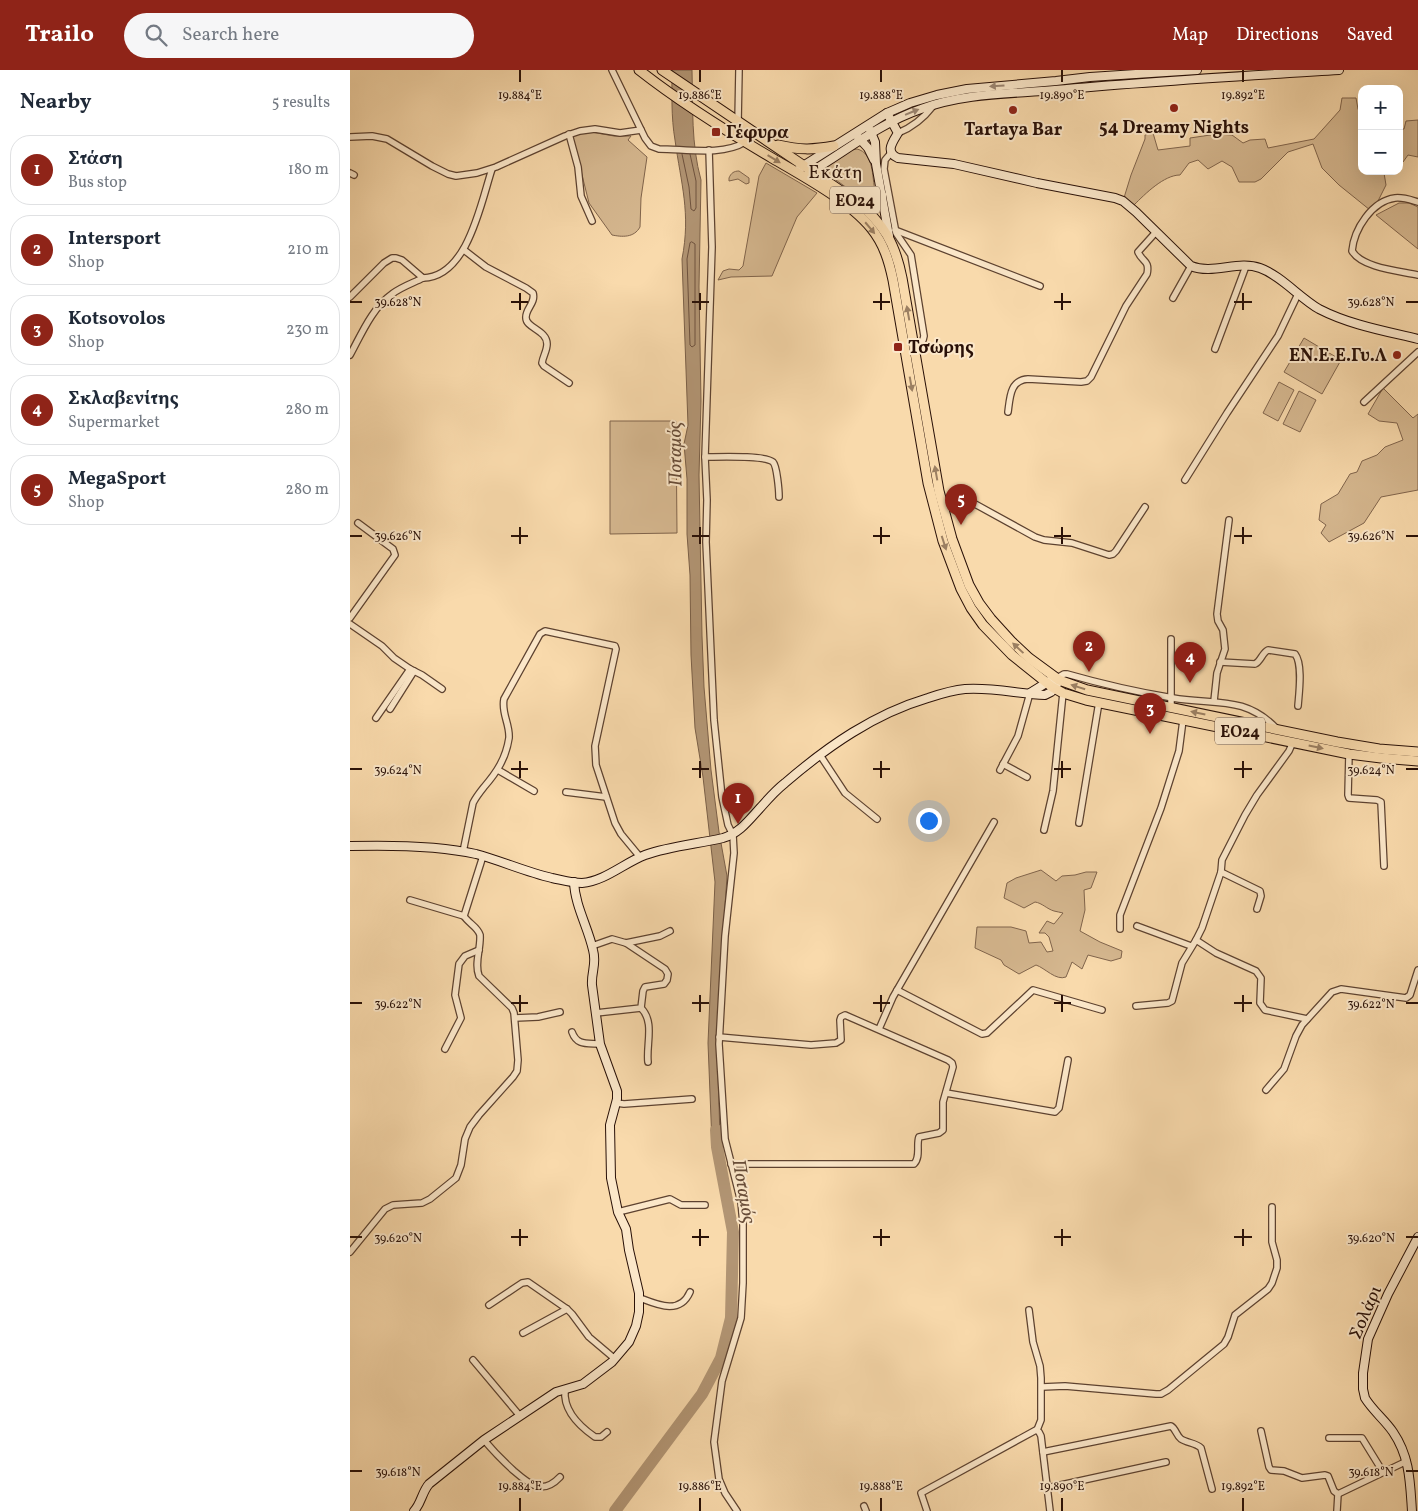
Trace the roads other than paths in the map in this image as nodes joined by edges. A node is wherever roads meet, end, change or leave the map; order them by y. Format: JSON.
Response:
{"nodes":[{"id":1,"x":612,"y":70,"type":"edge"},
{"id":2,"x":639,"y":70,"type":"edge"},
{"id":3,"x":662,"y":70,"type":"edge"},
{"id":4,"x":739,"y":70,"type":"edge"},
{"id":5,"x":1197,"y":70,"type":"edge"},
{"id":6,"x":1339,"y":70,"type":"edge"},
{"id":7,"x":1154,"y":72,"type":"edge"},
{"id":8,"x":1156,"y":83,"type":"junction"},
{"id":9,"x":934,"y":104,"type":"junction"},
{"id":10,"x":887,"y":114,"type":"junction"},
{"id":11,"x":738,"y":122,"type":"junction"},
{"id":12,"x":891,"y":122,"type":"junction"},
{"id":13,"x":869,"y":129,"type":"junction"},
{"id":14,"x":641,"y":130,"type":"junction"},
{"id":15,"x":898,"y":133,"type":"junction"},
{"id":16,"x":569,"y":134,"type":"junction"},
{"id":17,"x":858,"y":136,"type":"junction"},
{"id":18,"x":350,"y":137,"type":"edge"},
{"id":19,"x":745,"y":142,"type":"junction"},
{"id":20,"x":773,"y":144,"type":"junction"},
{"id":21,"x":834,"y":146,"type":"junction"},
{"id":22,"x":709,"y":150,"type":"junction"},
{"id":23,"x":891,"y":153,"type":"junction"},
{"id":24,"x":876,"y":164,"type":"junction"},
{"id":25,"x":805,"y":165,"type":"junction"},
{"id":26,"x":492,"y":169,"type":"junction"},
{"id":27,"x":813,"y":171,"type":"junction"},
{"id":28,"x":795,"y":172,"type":"junction"},
{"id":29,"x":803,"y":177,"type":"junction"},
{"id":30,"x":882,"y":195,"type":"junction"},
{"id":31,"x":856,"y":201,"type":"junction"},
{"id":32,"x":1418,"y":202,"type":"edge"},
{"id":33,"x":592,"y":221,"type":"dead end"},
{"id":34,"x":895,"y":230,"type":"junction"},
{"id":35,"x":1156,"y":232,"type":"junction"},
{"id":36,"x":889,"y":238,"type":"junction"},
{"id":37,"x":464,"y":250,"type":"junction"},
{"id":38,"x":1191,"y":266,"type":"junction"},
{"id":39,"x":1246,"y":266,"type":"junction"},
{"id":40,"x":1418,"y":275,"type":"edge"},
{"id":41,"x":423,"y":278,"type":"junction"},
{"id":42,"x":1040,"y":286,"type":"dead end"},
{"id":43,"x":1298,"y":294,"type":"junction"},
{"id":44,"x":350,"y":297,"type":"edge"},
{"id":45,"x":1173,"y":298,"type":"dead end"},
{"id":46,"x":1418,"y":339,"type":"edge"},
{"id":47,"x":914,"y":348,"type":"junction"},
{"id":48,"x":1215,"y":349,"type":"dead end"},
{"id":49,"x":1418,"y":352,"type":"edge"},
{"id":50,"x":350,"y":355,"type":"edge"},
{"id":51,"x":569,"y":383,"type":"dead end"},
{"id":52,"x":1364,"y":402,"type":"dead end"},
{"id":53,"x":1008,"y":412,"type":"dead end"},
{"id":54,"x":705,"y":457,"type":"junction"},
{"id":55,"x":1185,"y":480,"type":"dead end"},
{"id":56,"x":779,"y":497,"type":"dead end"},
{"id":57,"x":943,"y":505,"type":"junction"},
{"id":58,"x":1145,"y":506,"type":"dead end"},
{"id":59,"x":1229,"y":520,"type":"dead end"},
{"id":60,"x":358,"y":523,"type":"dead end"},
{"id":61,"x":350,"y":618,"type":"edge"},
{"id":62,"x":350,"y":624,"type":"edge"},
{"id":63,"x":1170,"y":639,"type":"dead end"},
{"id":64,"x":1220,"y":662,"type":"junction"},
{"id":65,"x":412,"y":670,"type":"junction"},
{"id":66,"x":1058,"y":679,"type":"junction"},
{"id":67,"x":1050,"y":686,"type":"junction"},
{"id":68,"x":442,"y":689,"type":"dead end"},
{"id":69,"x":1030,"y":693,"type":"junction"},
{"id":70,"x":1063,"y":693,"type":"junction"},
{"id":71,"x":1101,"y":693,"type":"junction"},
{"id":72,"x":1171,"y":698,"type":"junction"},
{"id":73,"x":1214,"y":701,"type":"junction"},
{"id":74,"x":1298,"y":706,"type":"dead end"},
{"id":75,"x":1171,"y":708,"type":"junction"},
{"id":76,"x":390,"y":709,"type":"dead end"},
{"id":77,"x":376,"y":718,"type":"dead end"},
{"id":78,"x":1183,"y":720,"type":"junction"},
{"id":79,"x":1278,"y":730,"type":"junction"},
{"id":80,"x":1293,"y":742,"type":"junction"},
{"id":81,"x":1418,"y":752,"type":"edge"},
{"id":82,"x":1350,"y":754,"type":"junction"},
{"id":83,"x":820,"y":755,"type":"junction"},
{"id":84,"x":1418,"y":761,"type":"edge"},
{"id":85,"x":498,"y":770,"type":"junction"},
{"id":86,"x":1027,"y":777,"type":"dead end"},
{"id":87,"x":534,"y":791,"type":"dead end"},
{"id":88,"x":566,"y":792,"type":"dead end"},
{"id":89,"x":606,"y":796,"type":"junction"},
{"id":90,"x":877,"y":819,"type":"dead end"},
{"id":91,"x":994,"y":822,"type":"dead end"},
{"id":92,"x":1079,"y":823,"type":"dead end"},
{"id":93,"x":1044,"y":830,"type":"dead end"},
{"id":94,"x":733,"y":835,"type":"junction"},
{"id":95,"x":350,"y":846,"type":"edge"},
{"id":96,"x":463,"y":852,"type":"junction"},
{"id":97,"x":483,"y":856,"type":"junction"},
{"id":98,"x":640,"y":858,"type":"junction"},
{"id":99,"x":1384,"y":866,"type":"dead end"},
{"id":100,"x":1221,"y":872,"type":"junction"},
{"id":101,"x":574,"y":882,"type":"junction"},
{"id":102,"x":410,"y":900,"type":"dead end"},
{"id":103,"x":1257,"y":908,"type":"dead end"},
{"id":104,"x":464,"y":916,"type":"junction"},
{"id":105,"x":1137,"y":926,"type":"dead end"},
{"id":106,"x":1120,"y":929,"type":"dead end"},
{"id":107,"x":670,"y":931,"type":"dead end"},
{"id":108,"x":1196,"y":940,"type":"junction"},
{"id":109,"x":626,"y":943,"type":"junction"},
{"id":110,"x":592,"y":946,"type":"junction"},
{"id":111,"x":1191,"y":946,"type":"junction"},
{"id":112,"x":479,"y":950,"type":"junction"},
{"id":113,"x":1418,"y":970,"type":"edge"},
{"id":114,"x":897,"y":990,"type":"junction"},
{"id":115,"x":1136,"y":1006,"type":"dead end"},
{"id":116,"x":641,"y":1008,"type":"junction"},
{"id":117,"x":1102,"y":1010,"type":"dead end"},
{"id":118,"x":560,"y":1012,"type":"dead end"},
{"id":119,"x":596,"y":1012,"type":"junction"},
{"id":120,"x":515,"y":1018,"type":"junction"},
{"id":121,"x":1307,"y":1019,"type":"junction"},
{"id":122,"x":880,"y":1029,"type":"junction"},
{"id":123,"x":572,"y":1032,"type":"dead end"},
{"id":124,"x":720,"y":1037,"type":"junction"},
{"id":125,"x":600,"y":1044,"type":"junction"},
{"id":126,"x":445,"y":1048,"type":"dead end"},
{"id":127,"x":1068,"y":1060,"type":"dead end"},
{"id":128,"x":648,"y":1062,"type":"dead end"},
{"id":129,"x":1266,"y":1090,"type":"dead end"},
{"id":130,"x":946,"y":1093,"type":"junction"},
{"id":131,"x":692,"y":1099,"type":"dead end"},
{"id":132,"x":616,"y":1103,"type":"junction"},
{"id":133,"x":731,"y":1164,"type":"junction"},
{"id":134,"x":705,"y":1205,"type":"dead end"},
{"id":135,"x":1272,"y":1207,"type":"dead end"},
{"id":136,"x":618,"y":1212,"type":"junction"},
{"id":137,"x":1418,"y":1237,"type":"edge"},
{"id":138,"x":350,"y":1252,"type":"edge"},
{"id":139,"x":690,"y":1292,"type":"dead end"},
{"id":140,"x":640,"y":1298,"type":"junction"},
{"id":141,"x":490,"y":1305,"type":"dead end"},
{"id":142,"x":567,"y":1309,"type":"junction"},
{"id":143,"x":1029,"y":1310,"type":"dead end"},
{"id":144,"x":523,"y":1333,"type":"dead end"},
{"id":145,"x":615,"y":1359,"type":"junction"},
{"id":146,"x":472,"y":1360,"type":"dead end"},
{"id":147,"x":1042,"y":1387,"type":"junction"},
{"id":148,"x":565,"y":1390,"type":"junction"},
{"id":149,"x":520,"y":1416,"type":"junction"},
{"id":150,"x":1037,"y":1430,"type":"junction"},
{"id":151,"x":1261,"y":1431,"type":"dead end"},
{"id":152,"x":607,"y":1432,"type":"dead end"},
{"id":153,"x":1329,"y":1438,"type":"dead end"},
{"id":154,"x":484,"y":1440,"type":"junction"},
{"id":155,"x":1043,"y":1452,"type":"junction"},
{"id":156,"x":1407,"y":1461,"type":"junction"},
{"id":157,"x":1166,"y":1462,"type":"dead end"},
{"id":158,"x":1383,"y":1472,"type":"junction"},
{"id":159,"x":560,"y":1477,"type":"dead end"},
{"id":160,"x":1047,"y":1488,"type":"junction"},
{"id":161,"x":1212,"y":1490,"type":"dead end"},
{"id":162,"x":1338,"y":1494,"type":"junction"},
{"id":163,"x":414,"y":1511,"type":"edge"},
{"id":164,"x":737,"y":1511,"type":"edge"},
{"id":165,"x":927,"y":1511,"type":"edge"},
{"id":166,"x":1050,"y":1511,"type":"edge"},
{"id":167,"x":1337,"y":1511,"type":"edge"},
{"id":168,"x":1412,"y":1511,"type":"edge"}],
"edges":[{"from":1,"to":14,"type":"street"},
{"from":2,"to":19,"type":"main road","number":"ΕΟ24"},
{"from":3,"to":11,"type":"main road","number":"ΕΟ24"},
{"from":4,"to":11,"type":"street"},
{"from":5,"to":7,"type":"main road"},
{"from":6,"to":8,"type":"main road"},
{"from":7,"to":8,"type":"street"},
{"from":7,"to":10,"type":"main road","one_way":true},
{"from":8,"to":9,"type":"main road"},
{"from":12,"to":9,"type":"main road","one_way":true},
{"from":9,"to":15,"type":"street"},
{"from":10,"to":12,"type":"main road"},
{"from":10,"to":13,"type":"main road"},
{"from":11,"to":20,"type":"main road","number":"ΕΟ24"},
{"from":12,"to":13,"type":"main road"},
{"from":12,"to":15,"type":"main road"},
{"from":13,"to":17,"type":"main road"},
{"from":13,"to":24,"type":"main road"},
{"from":14,"to":16,"type":"street"},
{"from":14,"to":22,"type":"street"},
{"from":15,"to":23,"type":"main road"},
{"from":16,"to":26,"type":"street"},
{"from":16,"to":33,"type":"street"},
{"from":17,"to":21,"type":"main road"},
{"from":17,"to":24,"type":"main road"},
{"from":17,"to":27,"type":"main road"},
{"from":18,"to":26,"type":"street"},
{"from":19,"to":22,"type":"street"},
{"from":19,"to":28,"type":"main road","number":"ΕΟ24","one_way":true},
{"from":20,"to":21,"type":"main road"},
{"from":20,"to":25,"type":"main road","number":"ΕΟ24"},
{"from":21,"to":25,"type":"main road"},
{"from":22,"to":54,"type":"street"},
{"from":23,"to":34,"type":"street"},
{"from":23,"to":35,"type":"main road"},
{"from":24,"to":30,"type":"main road"},
{"from":25,"to":27,"type":"main road","number":"ΕΟ24"},
{"from":25,"to":28,"type":"main road"},
{"from":26,"to":37,"type":"street"},
{"from":27,"to":29,"type":"main road"},
{"from":27,"to":31,"type":"main road","number":"ΕΟ24"},
{"from":28,"to":29,"type":"main road","number":"ΕΟ24"},
{"from":29,"to":67,"type":"main road","number":"ΕΟ24","one_way":true},
{"from":30,"to":31,"type":"main road"},
{"from":30,"to":36,"type":"main road"},
{"from":31,"to":36,"type":"main road","number":"ΕΟ24"},
{"from":32,"to":40,"type":"street"},
{"from":34,"to":42,"type":"street"},
{"from":34,"to":47,"type":"street"},
{"from":35,"to":38,"type":"main road"},
{"from":35,"to":53,"type":"street"},
{"from":47,"to":36,"type":"main road","number":"ΕΟ24","one_way":true},
{"from":37,"to":41,"type":"street"},
{"from":37,"to":51,"type":"street"},
{"from":38,"to":39,"type":"main road"},
{"from":38,"to":45,"type":"street"},
{"from":39,"to":43,"type":"main road"},
{"from":39,"to":48,"type":"street"},
{"from":41,"to":44,"type":"street"},
{"from":41,"to":50,"type":"street"},
{"from":43,"to":46,"type":"main road"},
{"from":43,"to":55,"type":"street"},
{"from":57,"to":47,"type":"main road","number":"ΕΟ24","one_way":true},
{"from":49,"to":52,"type":"street"},
{"from":54,"to":56,"type":"street"},
{"from":54,"to":94,"type":"street"},
{"from":57,"to":58,"type":"street"},
{"from":66,"to":57,"type":"main road","number":"ΕΟ24","one_way":true},
{"from":59,"to":64,"type":"street"},
{"from":60,"to":61,"type":"street"},
{"from":62,"to":65,"type":"street"},
{"from":63,"to":72,"type":"street"},
{"from":64,"to":73,"type":"street"},
{"from":64,"to":74,"type":"street"},
{"from":65,"to":68,"type":"street"},
{"from":65,"to":76,"type":"street"},
{"from":65,"to":77,"type":"street"},
{"from":66,"to":67,"type":"main road"},
{"from":66,"to":71,"type":"main road","number":"ΕΟ24"},
{"from":67,"to":69,"type":"main road"},
{"from":67,"to":70,"type":"main road","number":"ΕΟ24"},
{"from":69,"to":83,"type":"main road"},
{"from":69,"to":86,"type":"street"},
{"from":70,"to":71,"type":"main road","number":"ΕΟ24"},
{"from":70,"to":93,"type":"street"},
{"from":71,"to":72,"type":"street"},
{"from":71,"to":75,"type":"main road","number":"ΕΟ24"},
{"from":71,"to":78,"type":"main road","number":"ΕΟ24"},
{"from":71,"to":92,"type":"street"},
{"from":72,"to":73,"type":"street"},
{"from":72,"to":75,"type":"street"},
{"from":73,"to":79,"type":"street"},
{"from":79,"to":75,"type":"main road","number":"ΕΟ24","one_way":true},
{"from":78,"to":80,"type":"main road","number":"ΕΟ24"},
{"from":78,"to":106,"type":"street"},
{"from":79,"to":81,"type":"main road","number":"ΕΟ24"},
{"from":80,"to":82,"type":"main road","number":"ΕΟ24","one_way":true},
{"from":80,"to":100,"type":"street"},
{"from":82,"to":84,"type":"main road","number":"ΕΟ24"},
{"from":82,"to":99,"type":"street"},
{"from":83,"to":90,"type":"street"},
{"from":83,"to":94,"type":"main road"},
{"from":85,"to":87,"type":"street"},
{"from":85,"to":89,"type":"street"},
{"from":85,"to":96,"type":"street"},
{"from":88,"to":89,"type":"street"},
{"from":89,"to":98,"type":"street"},
{"from":91,"to":114,"type":"street"},
{"from":94,"to":98,"type":"main road"},
{"from":94,"to":124,"type":"street"},
{"from":95,"to":96,"type":"main road"},
{"from":96,"to":97,"type":"main road"},
{"from":97,"to":101,"type":"main road"},
{"from":97,"to":104,"type":"street"},
{"from":98,"to":101,"type":"main road"},
{"from":100,"to":103,"type":"street"},
{"from":100,"to":108,"type":"street"},
{"from":101,"to":110,"type":"main road"},
{"from":102,"to":104,"type":"street"},
{"from":104,"to":112,"type":"street"},
{"from":105,"to":111,"type":"street"},
{"from":107,"to":109,"type":"street"},
{"from":108,"to":111,"type":"street"},
{"from":108,"to":121,"type":"street"},
{"from":109,"to":110,"type":"street"},
{"from":109,"to":116,"type":"street"},
{"from":110,"to":119,"type":"main road"},
{"from":111,"to":115,"type":"street"},
{"from":112,"to":120,"type":"street"},
{"from":112,"to":126,"type":"street"},
{"from":113,"to":121,"type":"street"},
{"from":114,"to":117,"type":"street"},
{"from":114,"to":122,"type":"street"},
{"from":116,"to":119,"type":"street"},
{"from":116,"to":128,"type":"street"},
{"from":118,"to":120,"type":"street"},
{"from":119,"to":125,"type":"main road"},
{"from":120,"to":138,"type":"street"},
{"from":121,"to":129,"type":"street"},
{"from":122,"to":124,"type":"street"},
{"from":122,"to":130,"type":"street"},
{"from":123,"to":125,"type":"street"},
{"from":124,"to":133,"type":"street"},
{"from":125,"to":132,"type":"main road"},
{"from":127,"to":130,"type":"street"},
{"from":130,"to":133,"type":"street"},
{"from":131,"to":132,"type":"street"},
{"from":132,"to":136,"type":"main road"},
{"from":133,"to":164,"type":"street"},
{"from":134,"to":136,"type":"street"},
{"from":135,"to":147,"type":"street"},
{"from":136,"to":140,"type":"main road"},
{"from":137,"to":156,"type":"main road","name":"Σολάρι"},
{"from":139,"to":140,"type":"street"},
{"from":140,"to":145,"type":"main road"},
{"from":141,"to":142,"type":"street"},
{"from":142,"to":144,"type":"street"},
{"from":142,"to":145,"type":"street"},
{"from":143,"to":147,"type":"street"},
{"from":145,"to":148,"type":"main road"},
{"from":146,"to":149,"type":"street"},
{"from":147,"to":150,"type":"street"},
{"from":148,"to":149,"type":"main road"},
{"from":148,"to":152,"type":"street"},
{"from":149,"to":154,"type":"main road"},
{"from":150,"to":155,"type":"street"},
{"from":150,"to":165,"type":"street"},
{"from":151,"to":162,"type":"street"},
{"from":153,"to":158,"type":"street"},
{"from":154,"to":159,"type":"street"},
{"from":154,"to":163,"type":"main road"},
{"from":155,"to":160,"type":"street"},
{"from":155,"to":161,"type":"street"},
{"from":156,"to":158,"type":"street"},
{"from":156,"to":168,"type":"main road","name":"Σολάρι"},
{"from":157,"to":160,"type":"street"},
{"from":158,"to":162,"type":"street"},
{"from":160,"to":166,"type":"street"},
{"from":162,"to":167,"type":"street"}]}
